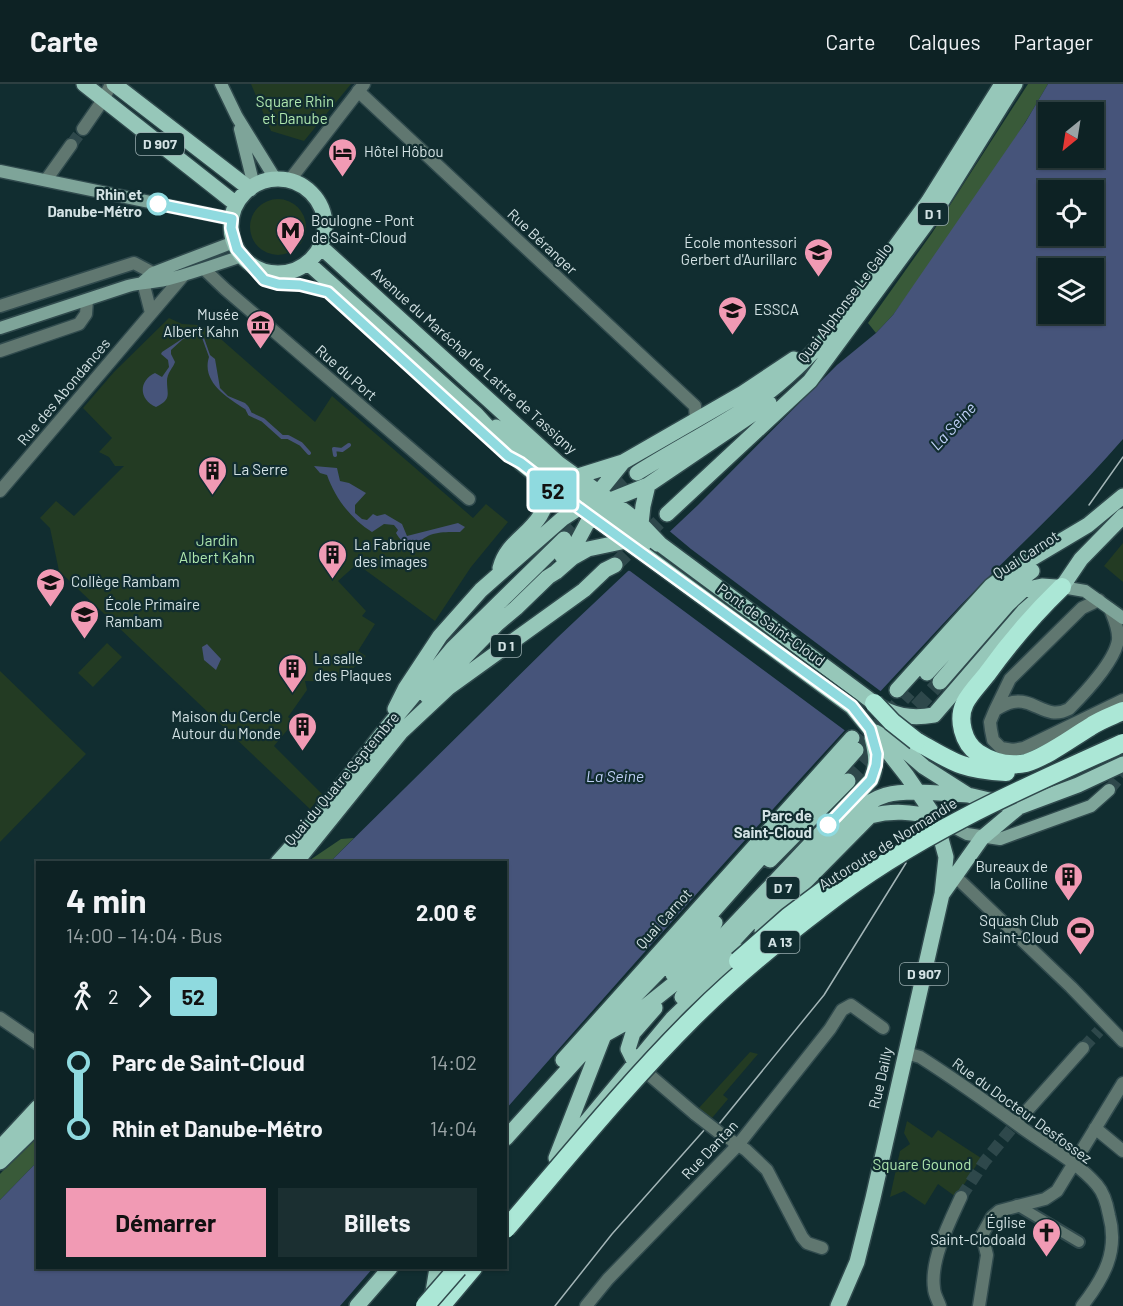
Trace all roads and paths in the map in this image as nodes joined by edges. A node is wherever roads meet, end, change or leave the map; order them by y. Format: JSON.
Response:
{"nodes":[{"id":1,"x":84,"y":84,"type":"edge"},
{"id":2,"x":112,"y":84,"type":"edge"},
{"id":3,"x":221,"y":84,"type":"edge"},
{"id":4,"x":1002,"y":84,"type":"edge"},
{"id":5,"x":1015,"y":84,"type":"edge"},
{"id":6,"x":361,"y":87,"type":"edge"},
{"id":7,"x":104,"y":100,"type":"junction"},
{"id":8,"x":237,"y":117,"type":"junction"},
{"id":9,"x":82,"y":129,"type":"tunnel mouth"},
{"id":10,"x":71,"y":145,"type":"tunnel mouth"},
{"id":11,"x":0,"y":171,"type":"edge"},
{"id":12,"x":46,"y":180,"type":"junction"},
{"id":13,"x":283,"y":180,"type":"junction"},
{"id":14,"x":252,"y":187,"type":"junction"},
{"id":15,"x":237,"y":204,"type":"junction"},
{"id":16,"x":232,"y":219,"type":"junction"},
{"id":17,"x":234,"y":242,"type":"junction"},
{"id":18,"x":321,"y":247,"type":"junction"},
{"id":19,"x":242,"y":256,"type":"junction"},
{"id":20,"x":308,"y":263,"type":"junction"},
{"id":21,"x":204,"y":269,"type":"junction"},
{"id":22,"x":153,"y":273,"type":"junction"},
{"id":23,"x":183,"y":276,"type":"junction"},
{"id":24,"x":143,"y":282,"type":"junction"},
{"id":25,"x":87,"y":300,"type":"junction"},
{"id":26,"x":0,"y":306,"type":"edge"},
{"id":27,"x":151,"y":313,"type":"junction"},
{"id":28,"x":0,"y":328,"type":"edge"},
{"id":29,"x":836,"y":337,"type":"junction"},
{"id":30,"x":0,"y":351,"type":"edge"},
{"id":31,"x":476,"y":414,"type":"junction"},
{"id":32,"x":696,"y":420,"type":"junction"},
{"id":33,"x":620,"y":466,"type":"junction"},
{"id":34,"x":637,"y":473,"type":"tunnel mouth"},
{"id":35,"x":575,"y":477,"type":"junction"},
{"id":36,"x":548,"y":485,"type":"junction"},
{"id":37,"x":648,"y":485,"type":"junction"},
{"id":38,"x":0,"y":491,"type":"edge"},
{"id":39,"x":632,"y":492,"type":"junction"},
{"id":40,"x":1123,"y":496,"type":"edge"},
{"id":41,"x":469,"y":499,"type":"dead end"},
{"id":42,"x":594,"y":505,"type":"junction"},
{"id":43,"x":667,"y":514,"type":"tunnel mouth"},
{"id":44,"x":1123,"y":515,"type":"edge"},
{"id":45,"x":641,"y":524,"type":"junction"},
{"id":46,"x":564,"y":539,"type":"tunnel mouth"},
{"id":47,"x":626,"y":541,"type":"junction"},
{"id":48,"x":660,"y":544,"type":"junction"},
{"id":49,"x":645,"y":555,"type":"joint"},
{"id":50,"x":615,"y":565,"type":"tunnel mouth"},
{"id":51,"x":499,"y":574,"type":"junction"},
{"id":52,"x":548,"y":577,"type":"junction"},
{"id":53,"x":1062,"y":587,"type":"junction"},
{"id":54,"x":1099,"y":600,"type":"junction"},
{"id":55,"x":1110,"y":609,"type":"junction"},
{"id":56,"x":1123,"y":618,"type":"edge"},
{"id":57,"x":940,"y":682,"type":"tunnel mouth"},
{"id":58,"x":1123,"y":700,"type":"edge"},
{"id":59,"x":874,"y":703,"type":"junction"},
{"id":60,"x":995,"y":710,"type":"junction"},
{"id":61,"x":1123,"y":711,"type":"edge"},
{"id":62,"x":1123,"y":718,"type":"edge"},
{"id":63,"x":870,"y":729,"type":"junction"},
{"id":64,"x":385,"y":730,"type":"junction"},
{"id":65,"x":1123,"y":730,"type":"edge"},
{"id":66,"x":401,"y":732,"type":"junction"},
{"id":67,"x":1123,"y":743,"type":"edge"},
{"id":68,"x":1123,"y":764,"type":"edge"},
{"id":69,"x":848,"y":781,"type":"tunnel mouth"},
{"id":70,"x":1109,"y":790,"type":"tunnel mouth"},
{"id":71,"x":919,"y":793,"type":"junction"},
{"id":72,"x":968,"y":795,"type":"junction"},
{"id":73,"x":1019,"y":807,"type":"junction"},
{"id":74,"x":934,"y":817,"type":"junction"},
{"id":75,"x":982,"y":838,"type":"junction"},
{"id":76,"x":279,"y":861,"type":"edge"},
{"id":77,"x":297,"y":861,"type":"edge"},
{"id":78,"x":955,"y":876,"type":"junction"},
{"id":79,"x":942,"y":894,"type":"junction"},
{"id":80,"x":680,"y":979,"type":"junction"},
{"id":81,"x":0,"y":1018,"type":"edge"},
{"id":82,"x":672,"y":1019,"type":"junction"},
{"id":83,"x":622,"y":1025,"type":"junction"},
{"id":84,"x":884,"y":1028,"type":"dead end"},
{"id":85,"x":604,"y":1035,"type":"junction"},
{"id":86,"x":1123,"y":1041,"type":"edge"},
{"id":87,"x":36,"y":1043,"type":"edge"},
{"id":88,"x":1083,"y":1048,"type":"tunnel mouth"},
{"id":89,"x":906,"y":1053,"type":"junction"},
{"id":90,"x":635,"y":1063,"type":"junction"},
{"id":91,"x":1123,"y":1083,"type":"edge"},
{"id":92,"x":36,"y":1109,"type":"edge"},
{"id":93,"x":1016,"y":1123,"type":"junction"},
{"id":94,"x":507,"y":1125,"type":"edge"},
{"id":95,"x":36,"y":1127,"type":"edge"},
{"id":96,"x":1095,"y":1128,"type":"junction"},
{"id":97,"x":507,"y":1137,"type":"edge"},
{"id":98,"x":738,"y":1144,"type":"junction"},
{"id":99,"x":0,"y":1148,"type":"edge"},
{"id":100,"x":1123,"y":1151,"type":"edge"},
{"id":101,"x":556,"y":1158,"type":"junction"},
{"id":102,"x":0,"y":1162,"type":"edge"},
{"id":103,"x":1074,"y":1165,"type":"junction"},
{"id":104,"x":961,"y":1197,"type":"tunnel mouth"},
{"id":105,"x":1017,"y":1205,"type":"junction"},
{"id":106,"x":507,"y":1210,"type":"edge"},
{"id":107,"x":507,"y":1215,"type":"edge"},
{"id":108,"x":507,"y":1228,"type":"edge"},
{"id":109,"x":1079,"y":1242,"type":"dead end"},
{"id":110,"x":822,"y":1248,"type":"dead end"},
{"id":111,"x":389,"y":1269,"type":"edge"},
{"id":112,"x":437,"y":1269,"type":"edge"},
{"id":113,"x":459,"y":1269,"type":"edge"},
{"id":114,"x":472,"y":1269,"type":"edge"},
{"id":115,"x":431,"y":1305,"type":"edge"},
{"id":116,"x":357,"y":1306,"type":"edge"},
{"id":117,"x":586,"y":1306,"type":"edge"},
{"id":118,"x":838,"y":1306,"type":"edge"},
{"id":119,"x":940,"y":1306,"type":"edge"},
{"id":120,"x":979,"y":1306,"type":"edge"},
{"id":121,"x":1082,"y":1306,"type":"edge"}],
"edges":[{"from":1,"to":7,"type":"main road","number":"D 907"},
{"from":2,"to":7,"type":"street"},
{"from":2,"to":14,"type":"main road","number":"D 907"},
{"from":3,"to":8,"type":"main road"},
{"from":4,"to":29,"type":"main road","name":"Quai Alphonse Le Gallo","number":"D 1"},
{"from":5,"to":29,"type":"main road","name":"Quai Alphonse Le Gallo","number":"D 1"},
{"from":6,"to":13,"type":"street"},
{"from":6,"to":32,"type":"street","name":"Rue Béranger"},
{"from":7,"to":9,"type":"street"},
{"from":7,"to":15,"type":"main road","number":"D 907"},
{"from":8,"to":13,"type":"main road"},
{"from":8,"to":14,"type":"main road"},
{"from":10,"to":12,"type":"street"},
{"from":11,"to":12,"type":"main road"},
{"from":12,"to":16,"type":"main road"},
{"from":13,"to":14,"type":"main road"},
{"from":13,"to":18,"type":"main road"},
{"from":14,"to":15,"type":"main road"},
{"from":15,"to":16,"type":"main road"},
{"from":16,"to":17,"type":"main road"},
{"from":17,"to":19,"type":"main road"},
{"from":17,"to":22,"type":"main road"},
{"from":18,"to":20,"type":"main road"},
{"from":18,"to":35,"type":"main road","name":"Avenue du Maréchal de Lattre de Tassigny"},
{"from":19,"to":20,"type":"main road"},
{"from":19,"to":21,"type":"main road"},
{"from":20,"to":31,"type":"main road","name":"Avenue du Maréchal de Lattre de Tassigny"},
{"from":21,"to":23,"type":"main road"},
{"from":21,"to":41,"type":"street","name":"Rue du Port"},
{"from":22,"to":24,"type":"main road"},
{"from":22,"to":26,"type":"street"},
{"from":23,"to":24,"type":"main road"},
{"from":23,"to":27,"type":"street","name":"Rue des Abondances"},
{"from":24,"to":25,"type":"main road"},
{"from":24,"to":27,"type":"street"},
{"from":25,"to":28,"type":"main road"},
{"from":25,"to":30,"type":"street"},
{"from":27,"to":38,"type":"street","name":"Rue des Abondances"},
{"from":29,"to":32,"type":"main road"},
{"from":29,"to":34,"type":"main road","name":"Quai Alphonse Le Gallo","number":"D 1"},
{"from":29,"to":37,"type":"main road"},
{"from":29,"to":43,"type":"main road","name":"Quai Alphonse Le Gallo","number":"D 1"},
{"from":31,"to":36,"type":"main road","name":"Avenue du Maréchal de Lattre de Tassigny"},
{"from":31,"to":42,"type":"main road"},
{"from":32,"to":33,"type":"main road"},
{"from":33,"to":35,"type":"main road"},
{"from":33,"to":39,"type":"main road"},
{"from":33,"to":42,"type":"main road"},
{"from":35,"to":42,"type":"main road","name":"Avenue du Maréchal de Lattre de Tassigny"},
{"from":36,"to":42,"type":"main road","name":"Avenue du Maréchal de Lattre de Tassigny"},
{"from":36,"to":51,"type":"main road"},
{"from":37,"to":39,"type":"main road"},
{"from":37,"to":45,"type":"main road"},
{"from":39,"to":42,"type":"main road"},
{"from":40,"to":44,"type":"main road","name":"Quai Carnot"},
{"from":42,"to":45,"type":"main road","name":"Avenue du Maréchal de Lattre de Tassigny"},
{"from":42,"to":47,"type":"main road","name":"Avenue du Maréchal de Lattre de Tassigny"},
{"from":42,"to":48,"type":"main road"},
{"from":42,"to":51,"type":"main road"},
{"from":42,"to":52,"type":"main road"},
{"from":44,"to":53,"type":"main road"},
{"from":45,"to":48,"type":"main road","name":"Avenue du Maréchal de Lattre de Tassigny"},
{"from":46,"to":64,"type":"main road","name":"Quai du Quatre Septembre","number":"D 1"},
{"from":47,"to":49,"type":"main road","name":"Avenue du Maréchal de Lattre de Tassigny"},
{"from":47,"to":52,"type":"main road"},
{"from":48,"to":59,"type":"main road","name":"Pont de Saint-Cloud"},
{"from":49,"to":63,"type":"main road","name":"Pont de Saint-Cloud","number":"D 907","bridge":true},
{"from":50,"to":66,"type":"main road","name":"Quai du Quatre Septembre","number":"D 1"},
{"from":51,"to":64,"type":"main road"},
{"from":52,"to":66,"type":"main road"},
{"from":53,"to":54,"type":"main road"},
{"from":53,"to":57,"type":"main road","name":"Quai Carnot"},
{"from":53,"to":59,"type":"main road","name":"Pont de Saint-Cloud"},
{"from":53,"to":61,"type":"highway"},
{"from":54,"to":55,"type":"main road"},
{"from":54,"to":60,"type":"street"},
{"from":55,"to":56,"type":"main road"},
{"from":55,"to":60,"type":"street"},
{"from":58,"to":60,"type":"street"},
{"from":59,"to":62,"type":"highway","bridge":true},
{"from":63,"to":71,"type":"main road","number":"D 907"},
{"from":63,"to":72,"type":"main road"},
{"from":63,"to":80,"type":"main road","name":"Quai Carnot","number":"D 7"},
{"from":64,"to":76,"type":"main road","name":"Quai du Quatre Septembre","number":"D 1"},
{"from":65,"to":106,"type":"highway","name":"Autoroute de Normandie","number":"A 13","bridge":true},
{"from":66,"to":77,"type":"main road","name":"Quai du Quatre Septembre","number":"D 1"},
{"from":67,"to":108,"type":"highway","name":"Autoroute de Normandie","number":"A 13","bridge":true},
{"from":68,"to":73,"type":"main road"},
{"from":69,"to":83,"type":"main road","name":"Quai Carnot","number":"D 7"},
{"from":70,"to":75,"type":"main road"},
{"from":71,"to":72,"type":"main road","number":"D 7"},
{"from":71,"to":74,"type":"main road","number":"D 907"},
{"from":71,"to":82,"type":"main road","name":"Quai Carnot","number":"D 7"},
{"from":72,"to":73,"type":"main road"},
{"from":73,"to":75,"type":"main road"},
{"from":74,"to":75,"type":"main road"},
{"from":74,"to":79,"type":"main road","name":"Rue Dailly","number":"D 907"},
{"from":74,"to":82,"type":"main road","name":"Quai Carnot","number":"D 7"},
{"from":75,"to":78,"type":"main road","number":"D 907"},
{"from":78,"to":79,"type":"main road","number":"D 907"},
{"from":78,"to":86,"type":"street"},
{"from":79,"to":89,"type":"main road","name":"Rue Dailly","number":"D 907"},
{"from":80,"to":83,"type":"main road","name":"Quai Carnot","number":"D 7"},
{"from":80,"to":90,"type":"main road"},
{"from":81,"to":87,"type":"street"},
{"from":82,"to":90,"type":"main road","name":"Quai Carnot","number":"D 7"},
{"from":83,"to":85,"type":"main road","name":"Quai Carnot","number":"D 7"},
{"from":84,"to":98,"type":"street","name":"Rue Dantan"},
{"from":85,"to":94,"type":"main road","name":"Quai Carnot","number":"D 7"},
{"from":85,"to":97,"type":"main road","name":"Quai Carnot","number":"D 7"},
{"from":85,"to":101,"type":"main road","name":"Quai Carnot","number":"D 7"},
{"from":88,"to":93,"type":"street"},
{"from":89,"to":93,"type":"street","name":"Rue du Docteur Desfossez"},
{"from":89,"to":118,"type":"main road","name":"Rue Dailly","number":"D 907"},
{"from":90,"to":98,"type":"street","bridge":true},
{"from":90,"to":101,"type":"main road","name":"Quai Carnot","number":"D 7"},
{"from":91,"to":96,"type":"street"},
{"from":92,"to":99,"type":"main road"},
{"from":93,"to":103,"type":"street","name":"Rue du Docteur Desfossez"},
{"from":95,"to":102,"type":"main road"},
{"from":96,"to":100,"type":"street"},
{"from":96,"to":103,"type":"street"},
{"from":98,"to":110,"type":"street"},
{"from":98,"to":117,"type":"street","name":"Rue Dantan"},
{"from":101,"to":107,"type":"main road","name":"Quai Carnot","number":"D 7"},
{"from":103,"to":105,"type":"street"},
{"from":103,"to":121,"type":"street","name":"Rue du Docteur Desfossez"},
{"from":104,"to":119,"type":"street"},
{"from":105,"to":109,"type":"street"},
{"from":105,"to":120,"type":"street"},
{"from":111,"to":116,"type":"main road"},
{"from":112,"to":115,"type":"main road"},
{"from":113,"to":115,"type":"highway","bridge":true},
{"from":114,"to":115,"type":"highway"}]}
